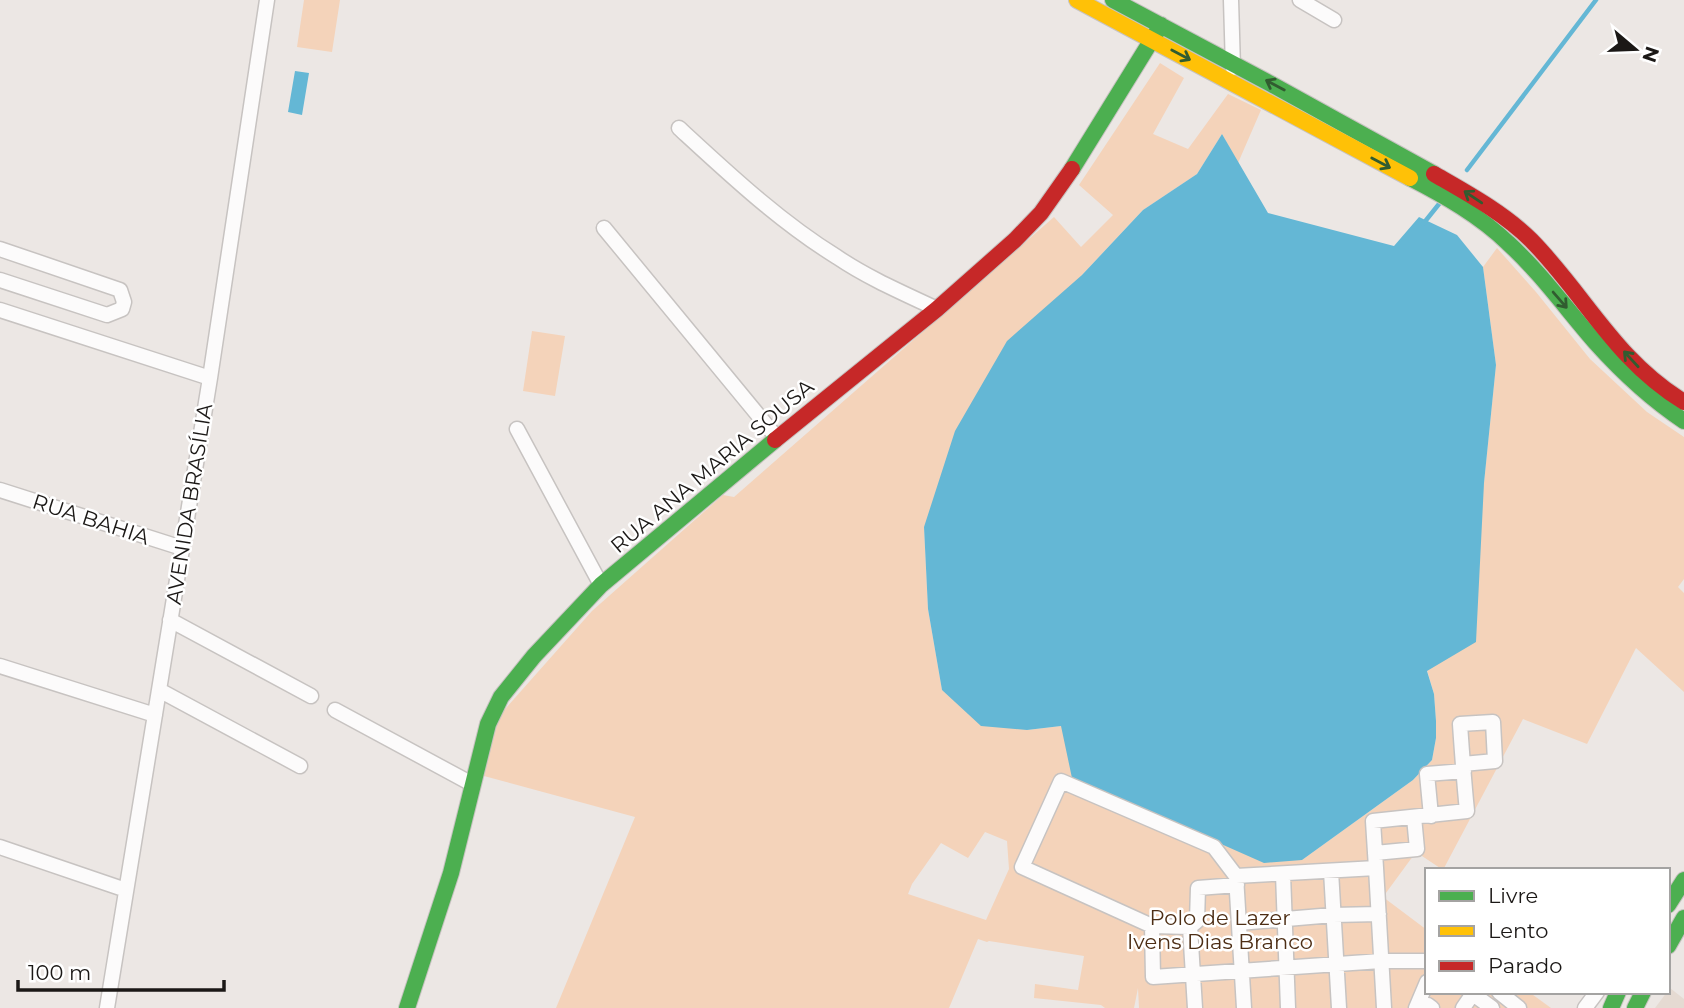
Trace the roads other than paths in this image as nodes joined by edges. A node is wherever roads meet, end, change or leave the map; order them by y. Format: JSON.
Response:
{"nodes":[{"id":1,"x":267,"y":0,"type":"edge"},
{"id":2,"x":1077,"y":0,"type":"edge"},
{"id":3,"x":1113,"y":0,"type":"edge"},
{"id":4,"x":1231,"y":0,"type":"edge"},
{"id":5,"x":1300,"y":0,"type":"edge"},
{"id":6,"x":1334,"y":20,"type":"dead end"},
{"id":7,"x":1161,"y":25,"type":"junction"},
{"id":8,"x":1152,"y":40,"type":"junction"},
{"id":9,"x":1234,"y":64,"type":"junction"},
{"id":10,"x":1230,"y":82,"type":"junction"},
{"id":11,"x":679,"y":128,"type":"dead end"},
{"id":12,"x":604,"y":228,"type":"dead end"},
{"id":13,"x":0,"y":249,"type":"edge"},
{"id":14,"x":0,"y":280,"type":"edge"},
{"id":15,"x":937,"y":309,"type":"junction"},
{"id":16,"x":0,"y":310,"type":"edge"},
{"id":17,"x":210,"y":378,"type":"junction"},
{"id":18,"x":1684,"y":402,"type":"edge"},
{"id":19,"x":1684,"y":421,"type":"edge"},
{"id":20,"x":517,"y":429,"type":"dead end"},
{"id":21,"x":777,"y":438,"type":"junction"},
{"id":22,"x":0,"y":490,"type":"edge"},
{"id":23,"x":182,"y":548,"type":"junction"},
{"id":24,"x":601,"y":585,"type":"junction"},
{"id":25,"x":170,"y":620,"type":"junction"},
{"id":26,"x":0,"y":666,"type":"edge"},
{"id":27,"x":159,"y":690,"type":"junction"},
{"id":28,"x":311,"y":696,"type":"dead end"},
{"id":29,"x":335,"y":710,"type":"dead end"},
{"id":30,"x":155,"y":715,"type":"junction"},
{"id":31,"x":300,"y":766,"type":"dead end"},
{"id":32,"x":472,"y":784,"type":"junction"},
{"id":33,"x":1431,"y":816,"type":"junction"},
{"id":34,"x":1414,"y":817,"type":"junction"},
{"id":35,"x":0,"y":848,"type":"edge"},
{"id":36,"x":1375,"y":853,"type":"junction"},
{"id":37,"x":1376,"y":868,"type":"junction"},
{"id":38,"x":1331,"y":871,"type":"junction"},
{"id":39,"x":1283,"y":874,"type":"junction"},
{"id":40,"x":1236,"y":881,"type":"junction"},
{"id":41,"x":126,"y":890,"type":"junction"},
{"id":42,"x":1379,"y":914,"type":"junction"},
{"id":43,"x":1333,"y":915,"type":"junction"},
{"id":44,"x":1285,"y":918,"type":"junction"},
{"id":45,"x":1684,"y":918,"type":"edge"},
{"id":46,"x":1239,"y":923,"type":"junction"},
{"id":47,"x":1152,"y":926,"type":"junction"},
{"id":48,"x":1190,"y":927,"type":"junction"},
{"id":49,"x":1670,"y":942,"type":"edge"},
{"id":50,"x":1381,"y":961,"type":"junction"},
{"id":51,"x":1425,"y":961,"type":"edge"},
{"id":52,"x":1336,"y":964,"type":"junction"},
{"id":53,"x":1287,"y":968,"type":"junction"},
{"id":54,"x":1242,"y":971,"type":"junction"},
{"id":55,"x":1193,"y":974,"type":"junction"},
{"id":56,"x":1425,"y":988,"type":"edge"},
{"id":57,"x":1475,"y":994,"type":"edge"},
{"id":58,"x":1502,"y":994,"type":"edge"},
{"id":59,"x":107,"y":1008,"type":"edge"},
{"id":60,"x":407,"y":1008,"type":"edge"},
{"id":61,"x":1195,"y":1008,"type":"edge"},
{"id":62,"x":1244,"y":1008,"type":"edge"},
{"id":63,"x":1288,"y":1008,"type":"edge"},
{"id":64,"x":1339,"y":1008,"type":"edge"},
{"id":65,"x":1384,"y":1008,"type":"edge"},
{"id":66,"x":1419,"y":1008,"type":"edge"},
{"id":67,"x":1432,"y":1008,"type":"edge"},
{"id":68,"x":1492,"y":1008,"type":"edge"},
{"id":69,"x":1519,"y":1008,"type":"edge"}],
"edges":[{"from":1,"to":17,"type":"street","name":"AVENIDA BRASÍLIA"},
{"from":2,"to":8,"type":"main road"},
{"from":3,"to":7,"type":"main road"},
{"from":4,"to":9,"type":"street"},
{"from":5,"to":6,"type":"street"},
{"from":7,"to":8,"type":"main road","name":"RUA ANA MARIA SOUSA"},
{"from":7,"to":9,"type":"main road"},
{"from":8,"to":10,"type":"main road","one_way":true},
{"from":8,"to":15,"type":"main road","name":"RUA ANA MARIA SOUSA"},
{"from":9,"to":10,"type":"street"},
{"from":18,"to":9,"type":"main road","one_way":true},
{"from":10,"to":19,"type":"main road","one_way":true},
{"from":11,"to":15,"type":"street"},
{"from":12,"to":21,"type":"street"},
{"from":13,"to":14,"type":"street"},
{"from":15,"to":21,"type":"main road","name":"RUA ANA MARIA SOUSA"},
{"from":16,"to":17,"type":"street"},
{"from":17,"to":23,"type":"street","name":"AVENIDA BRASÍLIA"},
{"from":20,"to":24,"type":"street"},
{"from":21,"to":24,"type":"main road","name":"RUA ANA MARIA SOUSA"},
{"from":22,"to":23,"type":"street","name":"RUA BAHIA"},
{"from":23,"to":25,"type":"street","name":"AVENIDA BRASÍLIA"},
{"from":24,"to":32,"type":"main road","name":"RUA ANA MARIA SOUSA"},
{"from":25,"to":27,"type":"street","name":"AVENIDA BRASÍLIA"},
{"from":25,"to":28,"type":"street"},
{"from":26,"to":30,"type":"street"},
{"from":27,"to":30,"type":"street","name":"AVENIDA BRASÍLIA"},
{"from":27,"to":31,"type":"street"},
{"from":29,"to":32,"type":"street"},
{"from":30,"to":41,"type":"street","name":"AVENIDA BRASÍLIA"},
{"from":32,"to":60,"type":"main road","name":"RUA ANA MARIA SOUSA"},
{"from":33,"to":33,"type":"street"},
{"from":33,"to":34,"type":"street"},
{"from":34,"to":36,"type":"street"},
{"from":34,"to":36,"type":"street"},
{"from":35,"to":41,"type":"street"},
{"from":36,"to":37,"type":"street"},
{"from":37,"to":38,"type":"street"},
{"from":37,"to":42,"type":"street"},
{"from":38,"to":39,"type":"street"},
{"from":38,"to":43,"type":"street"},
{"from":39,"to":40,"type":"street"},
{"from":39,"to":44,"type":"street"},
{"from":40,"to":46,"type":"street"},
{"from":40,"to":47,"type":"street"},
{"from":40,"to":48,"type":"street"},
{"from":41,"to":59,"type":"street","name":"AVENIDA BRASÍLIA"},
{"from":42,"to":43,"type":"street"},
{"from":42,"to":50,"type":"street"},
{"from":43,"to":44,"type":"street"},
{"from":43,"to":52,"type":"street"},
{"from":44,"to":46,"type":"street"},
{"from":44,"to":53,"type":"street"},
{"from":45,"to":49,"type":"main road"},
{"from":46,"to":54,"type":"street"},
{"from":47,"to":48,"type":"street"},
{"from":47,"to":55,"type":"street"},
{"from":48,"to":55,"type":"street"},
{"from":50,"to":51,"type":"street"},
{"from":50,"to":52,"type":"street"},
{"from":50,"to":65,"type":"street"},
{"from":52,"to":53,"type":"street"},
{"from":52,"to":64,"type":"street"},
{"from":53,"to":54,"type":"street"},
{"from":53,"to":63,"type":"street"},
{"from":54,"to":55,"type":"street"},
{"from":54,"to":62,"type":"street"},
{"from":55,"to":61,"type":"street"},
{"from":56,"to":66,"type":"street"},
{"from":57,"to":68,"type":"street"},
{"from":58,"to":69,"type":"street"},
{"from":66,"to":67,"type":"street"}]}
